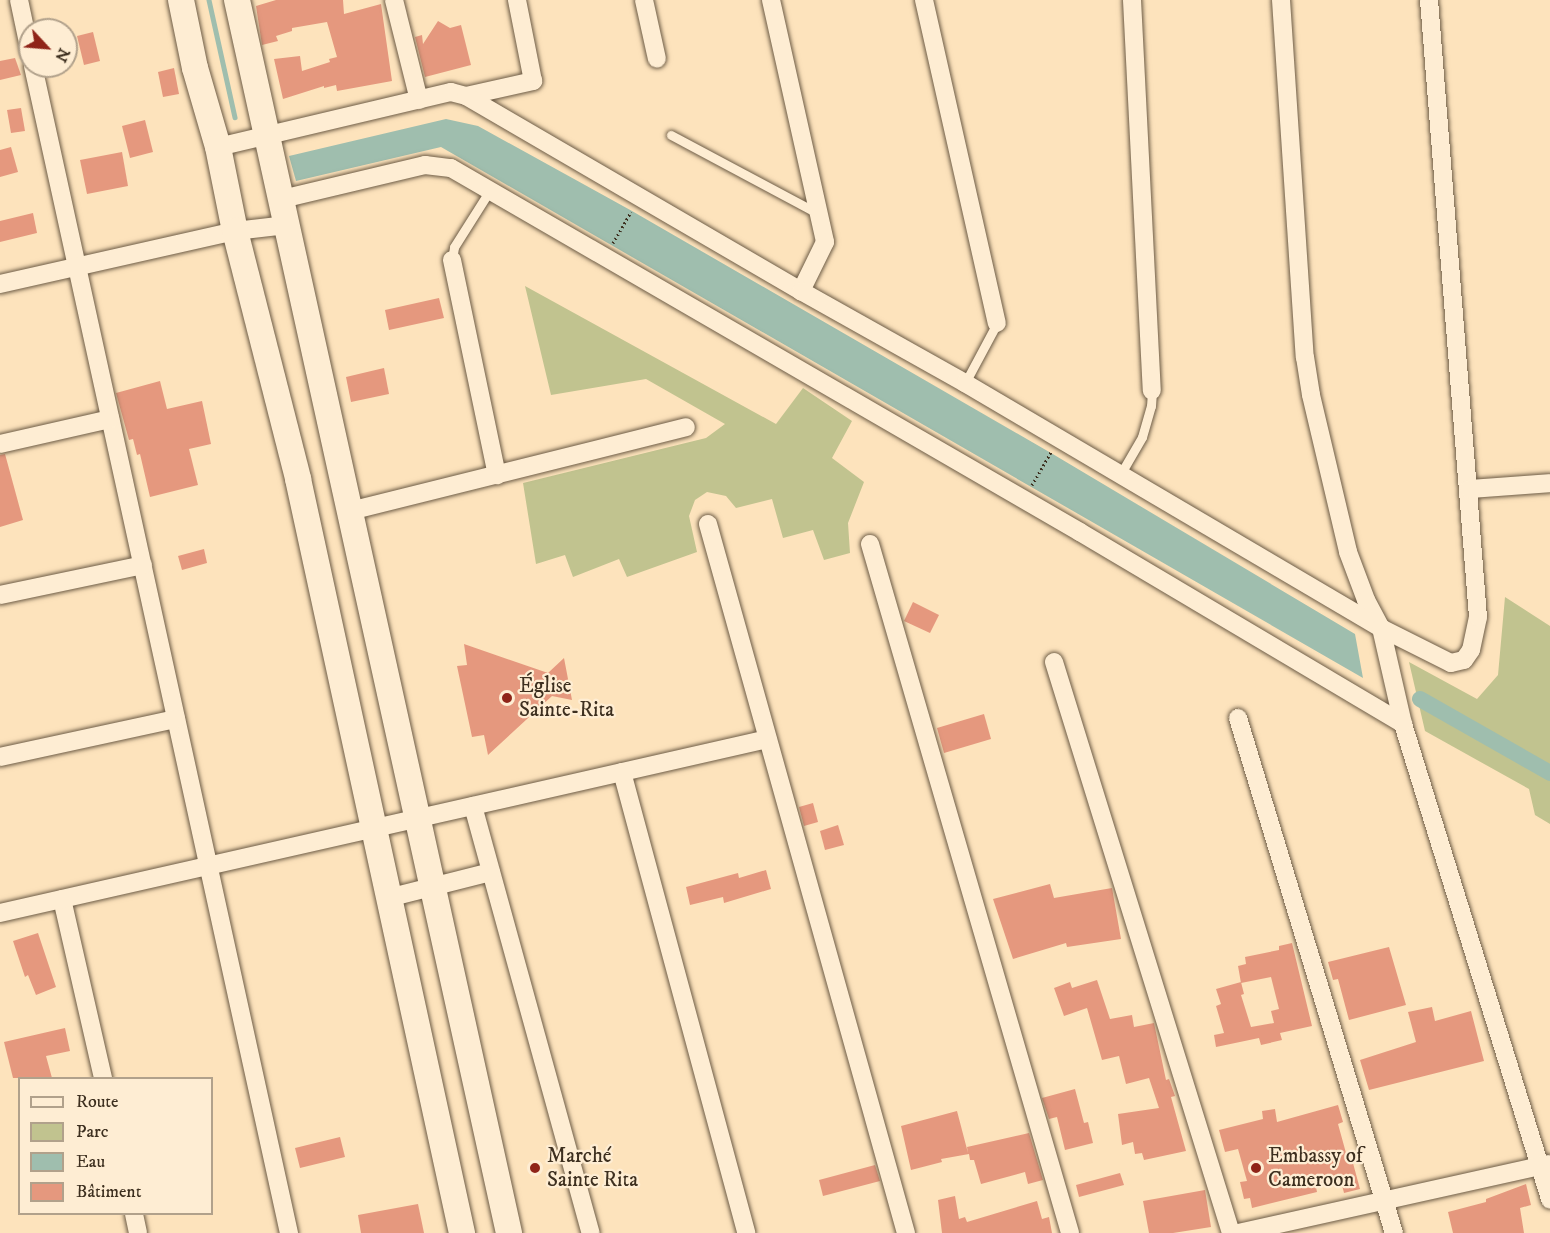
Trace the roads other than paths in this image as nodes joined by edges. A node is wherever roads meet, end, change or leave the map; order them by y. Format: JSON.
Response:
{"nodes":[{"id":1,"x":19,"y":0,"type":"edge"},
{"id":2,"x":181,"y":0,"type":"edge"},
{"id":3,"x":237,"y":0,"type":"edge"},
{"id":4,"x":394,"y":0,"type":"edge"},
{"id":5,"x":517,"y":0,"type":"edge"},
{"id":6,"x":644,"y":0,"type":"edge"},
{"id":7,"x":771,"y":0,"type":"edge"},
{"id":8,"x":924,"y":0,"type":"edge"},
{"id":9,"x":1132,"y":0,"type":"edge"},
{"id":10,"x":1281,"y":0,"type":"edge"},
{"id":11,"x":1429,"y":0,"type":"edge"},
{"id":12,"x":23,"y":18,"type":"edge"},
{"id":13,"x":657,"y":58,"type":"dead end"},
{"id":14,"x":36,"y":78,"type":"edge"},
{"id":15,"x":466,"y":96,"type":"junction"},
{"id":16,"x":419,"y":100,"type":"junction"},
{"id":17,"x":671,"y":135,"type":"dead end"},
{"id":18,"x":268,"y":136,"type":"junction"},
{"id":19,"x":218,"y":147,"type":"junction"},
{"id":20,"x":490,"y":190,"type":"junction"},
{"id":21,"x":282,"y":199,"type":"junction"},
{"id":22,"x":820,"y":214,"type":"junction"},
{"id":23,"x":287,"y":225,"type":"junction"},
{"id":24,"x":235,"y":231,"type":"junction"},
{"id":25,"x":452,"y":260,"type":"joint"},
{"id":26,"x":77,"y":266,"type":"junction"},
{"id":27,"x":0,"y":284,"type":"edge"},
{"id":28,"x":801,"y":291,"type":"junction"},
{"id":29,"x":997,"y":323,"type":"joint"},
{"id":30,"x":964,"y":383,"type":"junction"},
{"id":31,"x":1152,"y":390,"type":"joint"},
{"id":32,"x":110,"y":419,"type":"junction"},
{"id":33,"x":686,"y":427,"type":"dead end"},
{"id":34,"x":0,"y":444,"type":"edge"},
{"id":35,"x":496,"y":475,"type":"junction"},
{"id":36,"x":1120,"y":475,"type":"junction"},
{"id":37,"x":1550,"y":483,"type":"edge"},
{"id":38,"x":1469,"y":489,"type":"junction"},
{"id":39,"x":350,"y":511,"type":"junction"},
{"id":40,"x":708,"y":524,"type":"dead end"},
{"id":41,"x":870,"y":544,"type":"dead end"},
{"id":42,"x":142,"y":565,"type":"junction"},
{"id":43,"x":0,"y":596,"type":"edge"},
{"id":44,"x":1381,"y":628,"type":"junction"},
{"id":45,"x":1054,"y":662,"type":"dead end"},
{"id":46,"x":176,"y":718,"type":"junction"},
{"id":47,"x":1238,"y":718,"type":"dead end"},
{"id":48,"x":1402,"y":724,"type":"junction"},
{"id":49,"x":768,"y":739,"type":"junction"},
{"id":50,"x":0,"y":757,"type":"edge"},
{"id":51,"x":622,"y":772,"type":"junction"},
{"id":52,"x":472,"y":806,"type":"junction"},
{"id":53,"x":417,"y":821,"type":"junction"},
{"id":54,"x":373,"y":829,"type":"junction"},
{"id":55,"x":209,"y":866,"type":"junction"},
{"id":56,"x":491,"y":872,"type":"junction"},
{"id":57,"x":434,"y":888,"type":"junction"},
{"id":58,"x":388,"y":898,"type":"junction"},
{"id":59,"x":63,"y":899,"type":"junction"},
{"id":60,"x":0,"y":914,"type":"edge"},
{"id":61,"x":103,"y":1077,"type":"edge"},
{"id":62,"x":1545,"y":1165,"type":"edge"},
{"id":63,"x":1550,"y":1200,"type":"edge"},
{"id":64,"x":1384,"y":1201,"type":"junction"},
{"id":65,"x":134,"y":1215,"type":"edge"},
{"id":66,"x":138,"y":1233,"type":"edge"},
{"id":67,"x":289,"y":1233,"type":"edge"},
{"id":68,"x":462,"y":1233,"type":"edge"},
{"id":69,"x":509,"y":1233,"type":"edge"},
{"id":70,"x":591,"y":1233,"type":"edge"},
{"id":71,"x":746,"y":1233,"type":"edge"},
{"id":72,"x":906,"y":1233,"type":"edge"},
{"id":73,"x":1070,"y":1233,"type":"edge"},
{"id":74,"x":1231,"y":1233,"type":"edge"},
{"id":75,"x":1238,"y":1233,"type":"edge"},
{"id":76,"x":1394,"y":1233,"type":"edge"}],
"edges":[{"from":1,"to":12,"type":"street"},
{"from":2,"to":19,"type":"street"},
{"from":3,"to":18,"type":"street"},
{"from":4,"to":16,"type":"street"},
{"from":5,"to":15,"type":"street"},
{"from":6,"to":13,"type":"street"},
{"from":7,"to":22,"type":"street"},
{"from":8,"to":29,"type":"street"},
{"from":9,"to":31,"type":"street"},
{"from":10,"to":44,"type":"street"},
{"from":11,"to":38,"type":"street"},
{"from":14,"to":26,"type":"street"},
{"from":15,"to":16,"type":"street"},
{"from":15,"to":28,"type":"street"},
{"from":16,"to":18,"type":"street"},
{"from":17,"to":22,"type":"lane"},
{"from":18,"to":19,"type":"street"},
{"from":18,"to":21,"type":"street"},
{"from":19,"to":24,"type":"street"},
{"from":20,"to":21,"type":"street"},
{"from":20,"to":25,"type":"lane"},
{"from":20,"to":48,"type":"street"},
{"from":21,"to":23,"type":"street"},
{"from":22,"to":28,"type":"street"},
{"from":23,"to":24,"type":"street"},
{"from":23,"to":39,"type":"street"},
{"from":24,"to":26,"type":"street"},
{"from":24,"to":54,"type":"street"},
{"from":25,"to":35,"type":"street"},
{"from":26,"to":27,"type":"street"},
{"from":26,"to":32,"type":"street"},
{"from":28,"to":30,"type":"street"},
{"from":29,"to":30,"type":"lane"},
{"from":30,"to":36,"type":"street"},
{"from":31,"to":36,"type":"lane"},
{"from":32,"to":34,"type":"street"},
{"from":32,"to":42,"type":"street"},
{"from":33,"to":35,"type":"street"},
{"from":35,"to":39,"type":"street"},
{"from":36,"to":44,"type":"street"},
{"from":37,"to":38,"type":"street"},
{"from":38,"to":44,"type":"street"},
{"from":39,"to":53,"type":"street"},
{"from":40,"to":49,"type":"street"},
{"from":41,"to":73,"type":"street"},
{"from":42,"to":43,"type":"street"},
{"from":42,"to":46,"type":"street"},
{"from":44,"to":48,"type":"street"},
{"from":45,"to":74,"type":"street"},
{"from":46,"to":50,"type":"street"},
{"from":46,"to":55,"type":"street"},
{"from":47,"to":64,"type":"street"},
{"from":48,"to":62,"type":"street"},
{"from":49,"to":51,"type":"street"},
{"from":49,"to":72,"type":"street"},
{"from":51,"to":52,"type":"street"},
{"from":51,"to":71,"type":"street"},
{"from":52,"to":53,"type":"street"},
{"from":52,"to":56,"type":"street"},
{"from":53,"to":54,"type":"street"},
{"from":53,"to":57,"type":"street"},
{"from":54,"to":55,"type":"street"},
{"from":54,"to":58,"type":"street"},
{"from":55,"to":59,"type":"street"},
{"from":55,"to":67,"type":"street"},
{"from":56,"to":57,"type":"street"},
{"from":56,"to":70,"type":"street"},
{"from":57,"to":58,"type":"street"},
{"from":57,"to":69,"type":"street"},
{"from":58,"to":68,"type":"street"},
{"from":59,"to":60,"type":"street"},
{"from":59,"to":61,"type":"street"},
{"from":62,"to":63,"type":"street"},
{"from":62,"to":64,"type":"street"},
{"from":64,"to":75,"type":"street"},
{"from":64,"to":76,"type":"street"},
{"from":65,"to":66,"type":"street"}]}
